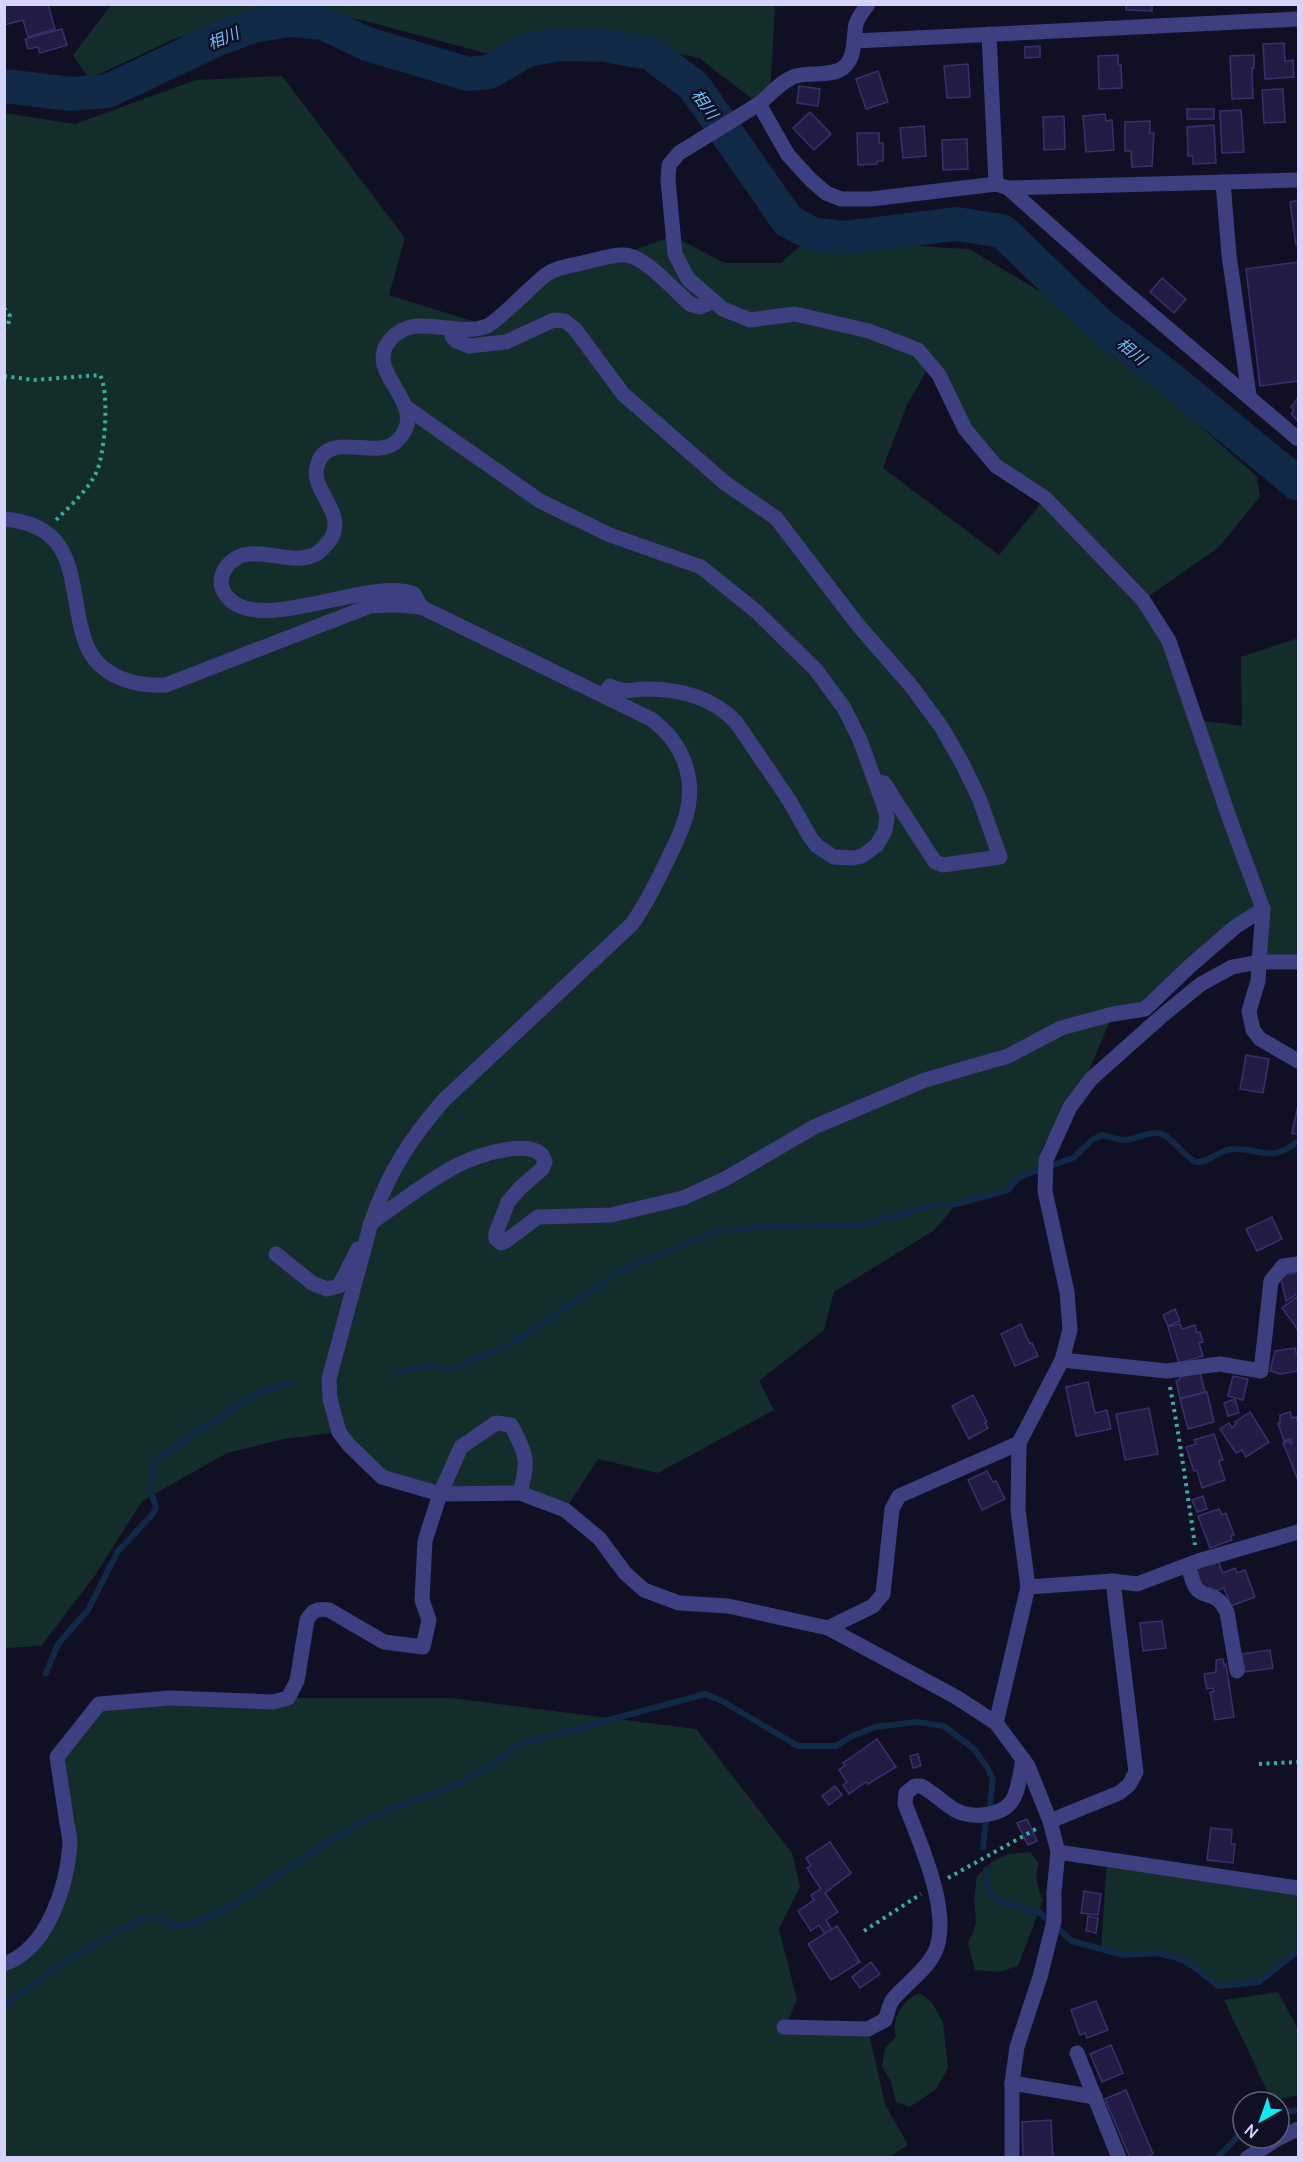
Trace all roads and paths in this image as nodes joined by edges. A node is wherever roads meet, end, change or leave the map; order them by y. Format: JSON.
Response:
{"nodes":[{"id":1,"x":868,"y":4,"type":"edge"},
{"id":2,"x":1299,"y":19,"type":"edge"},
{"id":3,"x":989,"y":34,"type":"junction"},
{"id":4,"x":855,"y":41,"type":"junction"},
{"id":5,"x":759,"y":104,"type":"junction"},
{"id":6,"x":1299,"y":180,"type":"edge"},
{"id":7,"x":1223,"y":182,"type":"junction"},
{"id":8,"x":1002,"y":186,"type":"junction"},
{"id":9,"x":714,"y":301,"type":"junction"},
{"id":10,"x":4,"y":308,"type":"edge"},
{"id":11,"x":4,"y":328,"type":"edge"},
{"id":12,"x":451,"y":328,"type":"junction"},
{"id":13,"x":4,"y":376,"type":"edge"},
{"id":14,"x":1249,"y":395,"type":"junction"},
{"id":15,"x":407,"y":408,"type":"junction"},
{"id":16,"x":1299,"y":439,"type":"edge"},
{"id":17,"x":4,"y":519,"type":"edge"},
{"id":18,"x":45,"y":533,"type":"junction"},
{"id":19,"x":421,"y":607,"type":"junction"},
{"id":20,"x":604,"y":695,"type":"junction"},
{"id":21,"x":875,"y":782,"type":"junction"},
{"id":22,"x":1263,"y":909,"type":"junction"},
{"id":23,"x":1259,"y":962,"type":"junction"},
{"id":24,"x":1299,"y":962,"type":"edge"},
{"id":25,"x":1299,"y":1061,"type":"edge"},
{"id":26,"x":371,"y":1223,"type":"junction"},
{"id":27,"x":276,"y":1254,"type":"dead end"},
{"id":28,"x":1299,"y":1264,"type":"edge"},
{"id":29,"x":1062,"y":1360,"type":"junction"},
{"id":30,"x":1167,"y":1371,"type":"junction"},
{"id":31,"x":1019,"y":1443,"type":"junction"},
{"id":32,"x":520,"y":1493,"type":"junction"},
{"id":33,"x":440,"y":1494,"type":"junction"},
{"id":34,"x":1299,"y":1532,"type":"edge"},
{"id":35,"x":1193,"y":1563,"type":"junction"},
{"id":36,"x":1113,"y":1581,"type":"junction"},
{"id":37,"x":1028,"y":1587,"type":"junction"},
{"id":38,"x":828,"y":1628,"type":"junction"},
{"id":39,"x":1238,"y":1671,"type":"dead end"},
{"id":40,"x":996,"y":1723,"type":"junction"},
{"id":41,"x":1023,"y":1759,"type":"junction"},
{"id":42,"x":1299,"y":1762,"type":"edge"},
{"id":43,"x":1259,"y":1764,"type":"dead end"},
{"id":44,"x":1050,"y":1821,"type":"junction"},
{"id":45,"x":1058,"y":1852,"type":"junction"},
{"id":46,"x":934,"y":1886,"type":"junction"},
{"id":47,"x":1299,"y":1888,"type":"edge"},
{"id":48,"x":864,"y":1931,"type":"dead end"},
{"id":49,"x":4,"y":1964,"type":"edge"},
{"id":50,"x":784,"y":2027,"type":"dead end"},
{"id":51,"x":1077,"y":2053,"type":"dead end"},
{"id":52,"x":1012,"y":2083,"type":"junction"},
{"id":53,"x":1095,"y":2097,"type":"junction"},
{"id":54,"x":1012,"y":2157,"type":"edge"},
{"id":55,"x":1119,"y":2157,"type":"edge"}],
"edges":[{"from":1,"to":4,"type":"street"},
{"from":2,"to":3,"type":"street"},
{"from":3,"to":4,"type":"street"},
{"from":3,"to":8,"type":"street"},
{"from":4,"to":5,"type":"street"},
{"from":5,"to":8,"type":"street"},
{"from":5,"to":9,"type":"street"},
{"from":6,"to":7,"type":"street"},
{"from":7,"to":8,"type":"street"},
{"from":7,"to":14,"type":"street"},
{"from":8,"to":14,"type":"street"},
{"from":9,"to":12,"type":"street"},
{"from":9,"to":22,"type":"street"},
{"from":10,"to":11,"type":"path"},
{"from":12,"to":15,"type":"street"},
{"from":12,"to":21,"type":"street"},
{"from":13,"to":18,"type":"path"},
{"from":14,"to":16,"type":"street"},
{"from":15,"to":19,"type":"street"},
{"from":15,"to":21,"type":"street"},
{"from":17,"to":18,"type":"street"},
{"from":18,"to":19,"type":"street"},
{"from":19,"to":20,"type":"street"},
{"from":20,"to":21,"type":"street"},
{"from":20,"to":26,"type":"street"},
{"from":22,"to":23,"type":"street"},
{"from":22,"to":26,"type":"street"},
{"from":23,"to":24,"type":"street"},
{"from":23,"to":25,"type":"street"},
{"from":23,"to":29,"type":"street"},
{"from":26,"to":27,"type":"street"},
{"from":26,"to":33,"type":"street"},
{"from":28,"to":30,"type":"street"},
{"from":29,"to":30,"type":"street"},
{"from":29,"to":31,"type":"street"},
{"from":30,"to":35,"type":"path"},
{"from":31,"to":37,"type":"street"},
{"from":31,"to":38,"type":"street"},
{"from":32,"to":33,"type":"street"},
{"from":32,"to":33,"type":"street"},
{"from":32,"to":38,"type":"street"},
{"from":33,"to":49,"type":"street"},
{"from":34,"to":35,"type":"street"},
{"from":35,"to":36,"type":"street"},
{"from":35,"to":39,"type":"street"},
{"from":36,"to":37,"type":"street"},
{"from":36,"to":44,"type":"street"},
{"from":37,"to":40,"type":"street"},
{"from":38,"to":40,"type":"street"},
{"from":40,"to":41,"type":"street"},
{"from":41,"to":44,"type":"street"},
{"from":41,"to":46,"type":"street"},
{"from":42,"to":43,"type":"path"},
{"from":44,"to":45,"type":"street"},
{"from":44,"to":46,"type":"path"},
{"from":45,"to":47,"type":"street"},
{"from":45,"to":52,"type":"street"},
{"from":46,"to":48,"type":"path"},
{"from":46,"to":50,"type":"street"},
{"from":51,"to":53,"type":"street"},
{"from":52,"to":53,"type":"street"},
{"from":52,"to":54,"type":"street"},
{"from":53,"to":55,"type":"street"}]}
